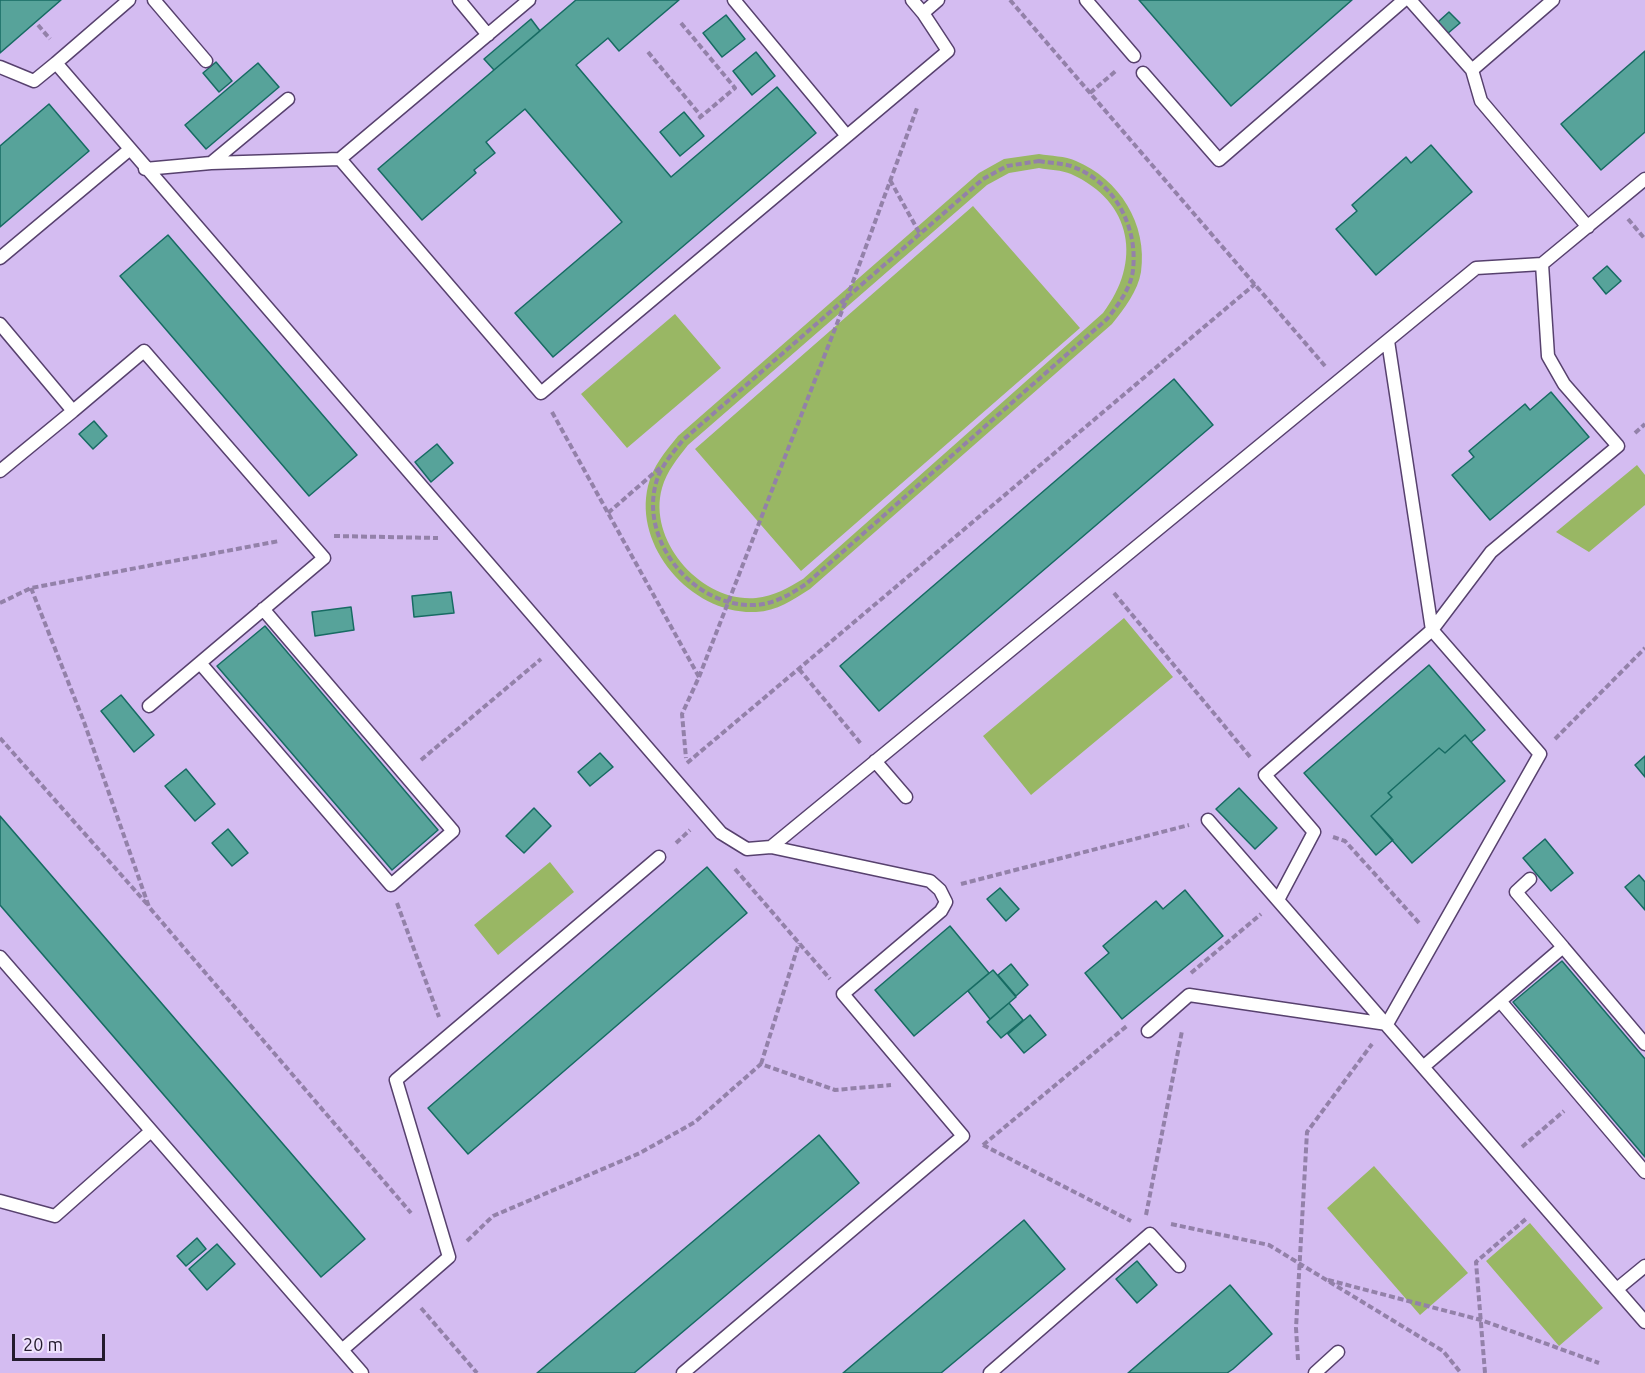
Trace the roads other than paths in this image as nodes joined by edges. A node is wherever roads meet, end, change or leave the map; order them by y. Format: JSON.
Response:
{"nodes":[{"id":1,"x":129,"y":0,"type":"edge"},
{"id":2,"x":154,"y":0,"type":"edge"},
{"id":3,"x":459,"y":0,"type":"edge"},
{"id":4,"x":529,"y":0,"type":"edge"},
{"id":5,"x":734,"y":0,"type":"edge"},
{"id":6,"x":912,"y":0,"type":"edge"},
{"id":7,"x":938,"y":0,"type":"edge"},
{"id":8,"x":1086,"y":0,"type":"edge"},
{"id":9,"x":1404,"y":0,"type":"edge"},
{"id":10,"x":1410,"y":0,"type":"edge"},
{"id":11,"x":1553,"y":0,"type":"edge"},
{"id":12,"x":923,"y":12,"type":"junction"},
{"id":13,"x":488,"y":34,"type":"junction"},
{"id":14,"x":1134,"y":56,"type":"road end"},
{"id":15,"x":206,"y":60,"type":"dead end"},
{"id":16,"x":56,"y":63,"type":"junction"},
{"id":17,"x":0,"y":67,"type":"edge"},
{"id":18,"x":1472,"y":70,"type":"junction"},
{"id":19,"x":1143,"y":73,"type":"dead end"},
{"id":20,"x":288,"y":99,"type":"dead end"},
{"id":21,"x":846,"y":135,"type":"junction"},
{"id":22,"x":129,"y":150,"type":"junction"},
{"id":23,"x":340,"y":159,"type":"junction"},
{"id":24,"x":211,"y":164,"type":"junction"},
{"id":25,"x":145,"y":170,"type":"junction"},
{"id":26,"x":1645,"y":179,"type":"edge"},
{"id":27,"x":1588,"y":227,"type":"junction"},
{"id":28,"x":0,"y":258,"type":"edge"},
{"id":29,"x":1542,"y":264,"type":"junction"},
{"id":30,"x":0,"y":324,"type":"edge"},
{"id":31,"x":1388,"y":341,"type":"junction"},
{"id":32,"x":73,"y":411,"type":"junction"},
{"id":33,"x":0,"y":471,"type":"edge"},
{"id":34,"x":263,"y":609,"type":"junction"},
{"id":35,"x":1432,"y":630,"type":"junction"},
{"id":36,"x":200,"y":663,"type":"junction"},
{"id":37,"x":149,"y":706,"type":"dead end"},
{"id":38,"x":875,"y":760,"type":"junction"},
{"id":39,"x":906,"y":797,"type":"dead end"},
{"id":40,"x":1208,"y":820,"type":"road end"},
{"id":41,"x":771,"y":847,"type":"junction"},
{"id":42,"x":659,"y":857,"type":"road end"},
{"id":43,"x":1530,"y":879,"type":"dead end"},
{"id":44,"x":1278,"y":900,"type":"junction"},
{"id":45,"x":1563,"y":947,"type":"junction"},
{"id":46,"x":0,"y":957,"type":"edge"},
{"id":47,"x":1500,"y":1001,"type":"junction"},
{"id":48,"x":1387,"y":1024,"type":"junction"},
{"id":49,"x":1148,"y":1031,"type":"dead end"},
{"id":50,"x":1645,"y":1044,"type":"edge"},
{"id":51,"x":1423,"y":1067,"type":"junction"},
{"id":52,"x":151,"y":1131,"type":"junction"},
{"id":53,"x":1645,"y":1172,"type":"edge"},
{"id":54,"x":0,"y":1201,"type":"edge"},
{"id":55,"x":1179,"y":1266,"type":"dead end"},
{"id":56,"x":1645,"y":1266,"type":"edge"},
{"id":57,"x":1617,"y":1289,"type":"junction"},
{"id":58,"x":1645,"y":1322,"type":"edge"},
{"id":59,"x":342,"y":1350,"type":"junction"},
{"id":60,"x":1338,"y":1353,"type":"dead end"},
{"id":61,"x":362,"y":1373,"type":"edge"},
{"id":62,"x":683,"y":1373,"type":"edge"},
{"id":63,"x":990,"y":1373,"type":"edge"},
{"id":64,"x":1315,"y":1373,"type":"edge"}],
"edges":[{"from":1,"to":16,"type":"lane"},
{"from":2,"to":15,"type":"lane"},
{"from":3,"to":13,"type":"lane"},
{"from":4,"to":13,"type":"lane"},
{"from":5,"to":21,"type":"lane"},
{"from":6,"to":12,"type":"lane"},
{"from":7,"to":12,"type":"lane"},
{"from":8,"to":14,"type":"lane"},
{"from":9,"to":19,"type":"lane"},
{"from":10,"to":18,"type":"lane"},
{"from":11,"to":18,"type":"lane"},
{"from":12,"to":21,"type":"lane"},
{"from":13,"to":23,"type":"lane"},
{"from":16,"to":17,"type":"lane"},
{"from":16,"to":22,"type":"lane"},
{"from":18,"to":27,"type":"lane"},
{"from":20,"to":24,"type":"lane"},
{"from":21,"to":23,"type":"lane"},
{"from":22,"to":25,"type":"lane"},
{"from":22,"to":28,"type":"lane"},
{"from":23,"to":24,"type":"lane"},
{"from":24,"to":25,"type":"lane"},
{"from":25,"to":41,"type":"lane"},
{"from":26,"to":27,"type":"lane"},
{"from":27,"to":29,"type":"lane"},
{"from":29,"to":31,"type":"lane"},
{"from":29,"to":35,"type":"lane"},
{"from":30,"to":32,"type":"lane"},
{"from":31,"to":35,"type":"lane"},
{"from":31,"to":38,"type":"lane"},
{"from":32,"to":33,"type":"lane"},
{"from":32,"to":34,"type":"lane"},
{"from":34,"to":36,"type":"lane"},
{"from":34,"to":36,"type":"lane"},
{"from":35,"to":44,"type":"lane"},
{"from":35,"to":48,"type":"lane"},
{"from":36,"to":37,"type":"lane"},
{"from":38,"to":39,"type":"lane"},
{"from":38,"to":41,"type":"lane"},
{"from":40,"to":44,"type":"lane"},
{"from":41,"to":62,"type":"lane"},
{"from":42,"to":59,"type":"lane"},
{"from":43,"to":45,"type":"lane"},
{"from":44,"to":48,"type":"lane"},
{"from":45,"to":47,"type":"lane"},
{"from":45,"to":50,"type":"lane"},
{"from":46,"to":52,"type":"lane"},
{"from":47,"to":51,"type":"lane"},
{"from":47,"to":53,"type":"lane"},
{"from":48,"to":49,"type":"lane"},
{"from":48,"to":51,"type":"lane"},
{"from":51,"to":57,"type":"lane"},
{"from":52,"to":54,"type":"lane"},
{"from":52,"to":59,"type":"lane"},
{"from":55,"to":63,"type":"lane"},
{"from":56,"to":57,"type":"lane"},
{"from":57,"to":58,"type":"lane"},
{"from":59,"to":61,"type":"lane"},
{"from":60,"to":64,"type":"lane"}]}
